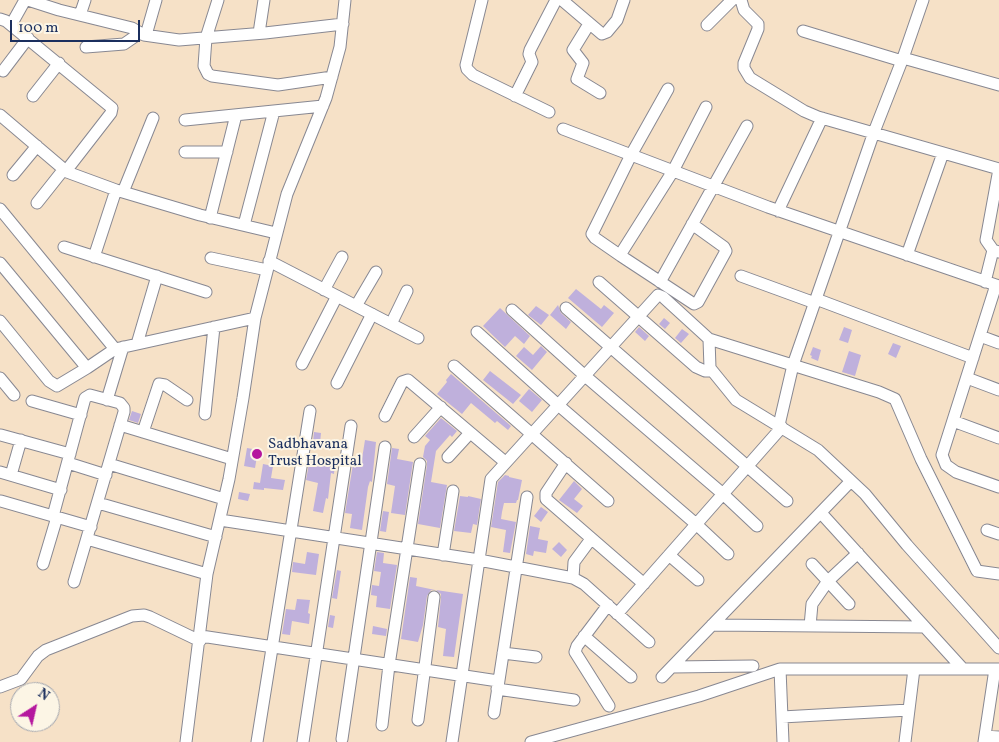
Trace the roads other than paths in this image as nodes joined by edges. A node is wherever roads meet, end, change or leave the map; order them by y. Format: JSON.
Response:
{"nodes":[{"id":1,"x":27,"y":0,"type":"edge"},
{"id":2,"x":84,"y":0,"type":"edge"},
{"id":3,"x":156,"y":0,"type":"edge"},
{"id":4,"x":218,"y":0,"type":"edge"},
{"id":5,"x":264,"y":0,"type":"edge"},
{"id":6,"x":345,"y":0,"type":"edge"},
{"id":7,"x":482,"y":0,"type":"edge"},
{"id":8,"x":556,"y":0,"type":"edge"},
{"id":9,"x":562,"y":0,"type":"edge"},
{"id":10,"x":624,"y":0,"type":"edge"},
{"id":11,"x":732,"y":0,"type":"edge"},
{"id":12,"x":740,"y":0,"type":"edge"},
{"id":13,"x":923,"y":0,"type":"edge"},
{"id":14,"x":80,"y":15,"type":"junction"},
{"id":15,"x":0,"y":19,"type":"edge"},
{"id":16,"x":342,"y":24,"type":"junction"},
{"id":17,"x":589,"y":24,"type":"junction"},
{"id":18,"x":11,"y":25,"type":"junction"},
{"id":19,"x":707,"y":25,"type":"dead end"},
{"id":20,"x":803,"y":31,"type":"dead end"},
{"id":21,"x":259,"y":33,"type":"junction"},
{"id":22,"x":143,"y":34,"type":"junction"},
{"id":23,"x":28,"y":38,"type":"junction"},
{"id":24,"x":206,"y":38,"type":"junction"},
{"id":25,"x":86,"y":47,"type":"dead end"},
{"id":26,"x":903,"y":59,"type":"junction"},
{"id":27,"x":58,"y":63,"type":"junction"},
{"id":28,"x":3,"y":71,"type":"dead end"},
{"id":29,"x":332,"y":77,"type":"junction"},
{"id":30,"x":999,"y":85,"type":"edge"},
{"id":31,"x":668,"y":89,"type":"dead end"},
{"id":32,"x":600,"y":93,"type":"dead end"},
{"id":33,"x":33,"y":96,"type":"dead end"},
{"id":34,"x":516,"y":96,"type":"junction"},
{"id":35,"x":323,"y":106,"type":"junction"},
{"id":36,"x":706,"y":107,"type":"dead end"},
{"id":37,"x":274,"y":111,"type":"junction"},
{"id":38,"x":549,"y":112,"type":"dead end"},
{"id":39,"x":236,"y":115,"type":"junction"},
{"id":40,"x":152,"y":118,"type":"dead end"},
{"id":41,"x":822,"y":118,"type":"junction"},
{"id":42,"x":185,"y":120,"type":"dead end"},
{"id":43,"x":2,"y":122,"type":"edge"},
{"id":44,"x":747,"y":126,"type":"dead end"},
{"id":45,"x":563,"y":129,"type":"dead end"},
{"id":46,"x":874,"y":132,"type":"junction"},
{"id":47,"x":37,"y":146,"type":"junction"},
{"id":48,"x":186,"y":152,"type":"dead end"},
{"id":49,"x":226,"y":152,"type":"junction"},
{"id":50,"x":943,"y":153,"type":"junction"},
{"id":51,"x":631,"y":155,"type":"junction"},
{"id":52,"x":999,"y":169,"type":"edge"},
{"id":53,"x":65,"y":170,"type":"junction"},
{"id":54,"x":674,"y":171,"type":"junction"},
{"id":55,"x":13,"y":176,"type":"dead end"},
{"id":56,"x":712,"y":186,"type":"junction"},
{"id":57,"x":120,"y":191,"type":"junction"},
{"id":58,"x":37,"y":203,"type":"dead end"},
{"id":59,"x":0,"y":209,"type":"edge"},
{"id":60,"x":778,"y":211,"type":"junction"},
{"id":61,"x":210,"y":218,"type":"junction"},
{"id":62,"x":692,"y":224,"type":"junction"},
{"id":63,"x":244,"y":225,"type":"junction"},
{"id":64,"x":276,"y":233,"type":"junction"},
{"id":65,"x":840,"y":233,"type":"junction"},
{"id":66,"x":64,"y":247,"type":"dead end"},
{"id":67,"x":996,"y":251,"type":"edge"},
{"id":68,"x":620,"y":255,"type":"junction"},
{"id":69,"x":907,"y":255,"type":"junction"},
{"id":70,"x":342,"y":256,"type":"dead end"},
{"id":71,"x":94,"y":257,"type":"junction"},
{"id":72,"x":212,"y":258,"type":"dead end"},
{"id":73,"x":1,"y":265,"type":"edge"},
{"id":74,"x":268,"y":266,"type":"junction"},
{"id":75,"x":376,"y":272,"type":"dead end"},
{"id":76,"x":157,"y":276,"type":"junction"},
{"id":77,"x":741,"y":276,"type":"dead end"},
{"id":78,"x":599,"y":282,"type":"dead end"},
{"id":79,"x":660,"y":282,"type":"junction"},
{"id":80,"x":993,"y":284,"type":"edge"},
{"id":81,"x":324,"y":290,"type":"junction"},
{"id":82,"x":407,"y":291,"type":"dead end"},
{"id":83,"x":206,"y":292,"type":"dead end"},
{"id":84,"x":337,"y":296,"type":"junction"},
{"id":85,"x":816,"y":301,"type":"junction"},
{"id":86,"x":356,"y":306,"type":"junction"},
{"id":87,"x":566,"y":308,"type":"dead end"},
{"id":88,"x":512,"y":310,"type":"dead end"},
{"id":89,"x":372,"y":314,"type":"junction"},
{"id":90,"x":637,"y":316,"type":"junction"},
{"id":91,"x":255,"y":318,"type":"junction"},
{"id":92,"x":0,"y":321,"type":"edge"},
{"id":93,"x":391,"y":324,"type":"junction"},
{"id":94,"x":214,"y":327,"type":"junction"},
{"id":95,"x":477,"y":332,"type":"dead end"},
{"id":96,"x":980,"y":336,"type":"junction"},
{"id":97,"x":418,"y":338,"type":"dead end"},
{"id":98,"x":709,"y":339,"type":"junction"},
{"id":99,"x":999,"y":343,"type":"edge"},
{"id":100,"x":137,"y":344,"type":"junction"},
{"id":101,"x":610,"y":346,"type":"junction"},
{"id":102,"x":119,"y":348,"type":"junction"},
{"id":103,"x":973,"y":358,"type":"junction"},
{"id":104,"x":302,"y":364,"type":"dead end"},
{"id":105,"x":793,"y":365,"type":"junction"},
{"id":106,"x":454,"y":366,"type":"dead end"},
{"id":107,"x":87,"y":368,"type":"junction"},
{"id":108,"x":711,"y":371,"type":"junction"},
{"id":109,"x":584,"y":375,"type":"junction"},
{"id":110,"x":0,"y":378,"type":"edge"},
{"id":111,"x":967,"y":378,"type":"junction"},
{"id":112,"x":337,"y":383,"type":"dead end"},
{"id":113,"x":999,"y":390,"type":"edge"},
{"id":114,"x":14,"y":395,"type":"dead end"},
{"id":115,"x":107,"y":400,"type":"junction"},
{"id":116,"x":187,"y":400,"type":"dead end"},
{"id":117,"x":32,"y":401,"type":"dead end"},
{"id":118,"x":557,"y":404,"type":"junction"},
{"id":119,"x":441,"y":407,"type":"junction"},
{"id":120,"x":310,"y":411,"type":"dead end"},
{"id":121,"x":205,"y":414,"type":"dead end"},
{"id":122,"x":81,"y":415,"type":"junction"},
{"id":123,"x":385,"y":416,"type":"dead end"},
{"id":124,"x":953,"y":421,"type":"junction"},
{"id":125,"x":120,"y":425,"type":"junction"},
{"id":126,"x":351,"y":426,"type":"dead end"},
{"id":127,"x":781,"y":426,"type":"junction"},
{"id":128,"x":143,"y":432,"type":"junction"},
{"id":129,"x":470,"y":432,"type":"junction"},
{"id":130,"x":531,"y":433,"type":"junction"},
{"id":131,"x":1,"y":435,"type":"edge"},
{"id":132,"x":414,"y":437,"type":"dead end"},
{"id":133,"x":999,"y":438,"type":"edge"},
{"id":134,"x":21,"y":440,"type":"junction"},
{"id":135,"x":385,"y":447,"type":"dead end"},
{"id":136,"x":448,"y":457,"type":"dead end"},
{"id":137,"x":69,"y":458,"type":"junction"},
{"id":138,"x":232,"y":459,"type":"junction"},
{"id":139,"x":505,"y":462,"type":"junction"},
{"id":140,"x":566,"y":463,"type":"junction"},
{"id":141,"x":420,"y":464,"type":"dead end"},
{"id":142,"x":748,"y":466,"type":"junction"},
{"id":143,"x":108,"y":470,"type":"junction"},
{"id":144,"x":6,"y":473,"type":"edge"},
{"id":145,"x":851,"y":481,"type":"junction"},
{"id":146,"x":999,"y":487,"type":"edge"},
{"id":147,"x":60,"y":490,"type":"junction"},
{"id":148,"x":453,"y":491,"type":"dead end"},
{"id":149,"x":723,"y":494,"type":"junction"},
{"id":150,"x":527,"y":497,"type":"dead end"},
{"id":151,"x":224,"y":499,"type":"junction"},
{"id":152,"x":2,"y":501,"type":"dead end"},
{"id":153,"x":608,"y":501,"type":"dead end"},
{"id":154,"x":788,"y":501,"type":"dead end"},
{"id":155,"x":98,"y":503,"type":"junction"},
{"id":156,"x":821,"y":513,"type":"junction"},
{"id":157,"x":55,"y":516,"type":"junction"},
{"id":158,"x":220,"y":520,"type":"junction"},
{"id":159,"x":696,"y":524,"type":"junction"},
{"id":160,"x":757,"y":526,"type":"dead end"},
{"id":161,"x":91,"y":527,"type":"junction"},
{"id":162,"x":987,"y":530,"type":"dead end"},
{"id":163,"x":291,"y":531,"type":"junction"},
{"id":164,"x":999,"y":534,"type":"edge"},
{"id":165,"x":216,"y":537,"type":"junction"},
{"id":166,"x":334,"y":538,"type":"junction"},
{"id":167,"x":87,"y":539,"type":"junction"},
{"id":168,"x":591,"y":539,"type":"junction"},
{"id":169,"x":371,"y":543,"type":"junction"},
{"id":170,"x":408,"y":549,"type":"junction"},
{"id":171,"x":858,"y":553,"type":"junction"},
{"id":172,"x":728,"y":554,"type":"dead end"},
{"id":173,"x":443,"y":555,"type":"junction"},
{"id":174,"x":669,"y":555,"type":"junction"},
{"id":175,"x":478,"y":560,"type":"junction"},
{"id":176,"x":43,"y":564,"type":"dead end"},
{"id":177,"x":812,"y":564,"type":"dead end"},
{"id":178,"x":516,"y":568,"type":"junction"},
{"id":179,"x":207,"y":574,"type":"junction"},
{"id":180,"x":999,"y":574,"type":"edge"},
{"id":181,"x":573,"y":578,"type":"junction"},
{"id":182,"x":698,"y":580,"type":"dead end"},
{"id":183,"x":828,"y":581,"type":"junction"},
{"id":184,"x":74,"y":582,"type":"dead end"},
{"id":185,"x":644,"y":584,"type":"junction"},
{"id":186,"x":434,"y":597,"type":"dead end"},
{"id":187,"x":850,"y":604,"type":"dead end"},
{"id":188,"x":608,"y":605,"type":"junction"},
{"id":189,"x":617,"y":614,"type":"junction"},
{"id":190,"x":712,"y":625,"type":"junction"},
{"id":191,"x":810,"y":626,"type":"junction"},
{"id":192,"x":925,"y":627,"type":"junction"},
{"id":193,"x":584,"y":636,"type":"junction"},
{"id":194,"x":200,"y":639,"type":"junction"},
{"id":195,"x":649,"y":642,"type":"dead end"},
{"id":196,"x":273,"y":647,"type":"junction"},
{"id":197,"x":999,"y":648,"type":"edge"},
{"id":198,"x":503,"y":653,"type":"junction"},
{"id":199,"x":317,"y":654,"type":"junction"},
{"id":200,"x":536,"y":657,"type":"dead end"},
{"id":201,"x":354,"y":659,"type":"junction"},
{"id":202,"x":389,"y":665,"type":"junction"},
{"id":203,"x":753,"y":666,"type":"dead end"},
{"id":204,"x":672,"y":667,"type":"junction"},
{"id":205,"x":780,"y":669,"type":"junction"},
{"id":206,"x":914,"y":669,"type":"junction"},
{"id":207,"x":964,"y":669,"type":"junction"},
{"id":208,"x":997,"y":669,"type":"edge"},
{"id":209,"x":425,"y":670,"type":"junction"},
{"id":210,"x":462,"y":676,"type":"junction"},
{"id":211,"x":631,"y":677,"type":"dead end"},
{"id":212,"x":662,"y":677,"type":"dead end"},
{"id":213,"x":498,"y":685,"type":"junction"},
{"id":214,"x":0,"y":687,"type":"edge"},
{"id":215,"x":574,"y":700,"type":"dead end"},
{"id":216,"x":609,"y":706,"type":"dead end"},
{"id":217,"x":909,"y":710,"type":"junction"},
{"id":218,"x":494,"y":712,"type":"dead end"},
{"id":219,"x":782,"y":717,"type":"junction"},
{"id":220,"x":418,"y":720,"type":"dead end"},
{"id":221,"x":382,"y":725,"type":"dead end"},
{"id":222,"x":999,"y":737,"type":"edge"},
{"id":223,"x":342,"y":739,"type":"dead end"},
{"id":224,"x":985,"y":739,"type":"edge"},
{"id":225,"x":186,"y":742,"type":"edge"},
{"id":226,"x":257,"y":742,"type":"edge"},
{"id":227,"x":303,"y":742,"type":"edge"},
{"id":228,"x":452,"y":742,"type":"edge"},
{"id":229,"x":531,"y":742,"type":"edge"},
{"id":230,"x":783,"y":742,"type":"edge"},
{"id":231,"x":905,"y":742,"type":"edge"}],
"edges":[{"from":1,"to":14,"type":"street"},
{"from":1,"to":18,"type":"street"},
{"from":2,"to":14,"type":"street"},
{"from":3,"to":22,"type":"street"},
{"from":4,"to":24,"type":"street"},
{"from":5,"to":21,"type":"street"},
{"from":6,"to":16,"type":"street"},
{"from":7,"to":34,"type":"street"},
{"from":8,"to":34,"type":"street"},
{"from":9,"to":17,"type":"street"},
{"from":10,"to":17,"type":"street"},
{"from":11,"to":19,"type":"street"},
{"from":12,"to":41,"type":"street"},
{"from":13,"to":26,"type":"street"},
{"from":14,"to":22,"type":"street"},
{"from":15,"to":18,"type":"street"},
{"from":16,"to":21,"type":"street"},
{"from":16,"to":29,"type":"street"},
{"from":17,"to":32,"type":"street"},
{"from":18,"to":23,"type":"street"},
{"from":20,"to":26,"type":"street"},
{"from":21,"to":24,"type":"street"},
{"from":22,"to":24,"type":"street"},
{"from":22,"to":25,"type":"street"},
{"from":23,"to":27,"type":"street"},
{"from":23,"to":28,"type":"street"},
{"from":24,"to":29,"type":"street"},
{"from":26,"to":30,"type":"street"},
{"from":26,"to":46,"type":"street"},
{"from":27,"to":33,"type":"street"},
{"from":27,"to":53,"type":"street"},
{"from":29,"to":35,"type":"street"},
{"from":31,"to":51,"type":"street"},
{"from":34,"to":38,"type":"street"},
{"from":35,"to":37,"type":"street"},
{"from":35,"to":64,"type":"street"},
{"from":36,"to":54,"type":"street"},
{"from":37,"to":39,"type":"street"},
{"from":37,"to":63,"type":"street"},
{"from":39,"to":42,"type":"street"},
{"from":39,"to":49,"type":"street"},
{"from":40,"to":57,"type":"street"},
{"from":41,"to":46,"type":"street"},
{"from":41,"to":60,"type":"street"},
{"from":43,"to":47,"type":"street"},
{"from":44,"to":56,"type":"street"},
{"from":45,"to":51,"type":"street"},
{"from":46,"to":50,"type":"street"},
{"from":46,"to":65,"type":"street"},
{"from":47,"to":53,"type":"street"},
{"from":47,"to":55,"type":"street"},
{"from":48,"to":49,"type":"street"},
{"from":49,"to":61,"type":"street"},
{"from":50,"to":52,"type":"street"},
{"from":50,"to":69,"type":"street"},
{"from":51,"to":54,"type":"street"},
{"from":51,"to":68,"type":"street"},
{"from":52,"to":67,"type":"street"},
{"from":53,"to":57,"type":"street"},
{"from":53,"to":58,"type":"street"},
{"from":54,"to":56,"type":"street"},
{"from":54,"to":68,"type":"street"},
{"from":56,"to":60,"type":"street"},
{"from":56,"to":62,"type":"street"},
{"from":57,"to":61,"type":"street"},
{"from":57,"to":71,"type":"street"},
{"from":59,"to":102,"type":"street"},
{"from":60,"to":65,"type":"street"},
{"from":61,"to":63,"type":"street"},
{"from":62,"to":79,"type":"street"},
{"from":62,"to":79,"type":"street"},
{"from":63,"to":64,"type":"street"},
{"from":64,"to":74,"type":"street"},
{"from":65,"to":69,"type":"street"},
{"from":65,"to":85,"type":"street"},
{"from":66,"to":71,"type":"street"},
{"from":67,"to":80,"type":"street"},
{"from":68,"to":79,"type":"street"},
{"from":69,"to":80,"type":"street"},
{"from":70,"to":81,"type":"street"},
{"from":71,"to":76,"type":"street"},
{"from":72,"to":74,"type":"street"},
{"from":73,"to":107,"type":"street"},
{"from":74,"to":81,"type":"street"},
{"from":74,"to":91,"type":"street"},
{"from":75,"to":86,"type":"street"},
{"from":76,"to":83,"type":"street"},
{"from":76,"to":100,"type":"street"},
{"from":77,"to":85,"type":"street"},
{"from":78,"to":90,"type":"street"},
{"from":80,"to":96,"type":"street"},
{"from":81,"to":84,"type":"street"},
{"from":82,"to":93,"type":"street"},
{"from":84,"to":86,"type":"street"},
{"from":84,"to":104,"type":"street"},
{"from":85,"to":103,"type":"street"},
{"from":85,"to":105,"type":"street"},
{"from":86,"to":89,"type":"street"},
{"from":87,"to":101,"type":"street"},
{"from":88,"to":109,"type":"street"},
{"from":89,"to":93,"type":"street"},
{"from":89,"to":112,"type":"street"},
{"from":90,"to":98,"type":"street"},
{"from":90,"to":101,"type":"street"},
{"from":90,"to":108,"type":"street"},
{"from":91,"to":94,"type":"street"},
{"from":91,"to":138,"type":"street"},
{"from":92,"to":107,"type":"street"},
{"from":93,"to":97,"type":"street"},
{"from":94,"to":100,"type":"street"},
{"from":94,"to":121,"type":"street"},
{"from":95,"to":118,"type":"street"},
{"from":96,"to":99,"type":"street"},
{"from":96,"to":103,"type":"street"},
{"from":98,"to":105,"type":"street"},
{"from":98,"to":108,"type":"street"},
{"from":100,"to":102,"type":"street"},
{"from":101,"to":109,"type":"street"},
{"from":101,"to":142,"type":"street"},
{"from":102,"to":107,"type":"street"},
{"from":102,"to":115,"type":"street"},
{"from":103,"to":111,"type":"street"},
{"from":105,"to":127,"type":"street"},
{"from":105,"to":180,"type":"street"},
{"from":106,"to":130,"type":"street"},
{"from":108,"to":127,"type":"street"},
{"from":109,"to":118,"type":"street"},
{"from":109,"to":149,"type":"street"},
{"from":110,"to":114,"type":"street"},
{"from":111,"to":113,"type":"street"},
{"from":111,"to":124,"type":"street"},
{"from":115,"to":122,"type":"street"},
{"from":115,"to":125,"type":"street"},
{"from":116,"to":128,"type":"street"},
{"from":117,"to":122,"type":"street"},
{"from":118,"to":130,"type":"street"},
{"from":118,"to":159,"type":"street"},
{"from":119,"to":123,"type":"street"},
{"from":119,"to":129,"type":"street"},
{"from":119,"to":132,"type":"street"},
{"from":120,"to":163,"type":"street"},
{"from":122,"to":137,"type":"street"},
{"from":124,"to":133,"type":"street"},
{"from":124,"to":146,"type":"street"},
{"from":125,"to":128,"type":"street"},
{"from":125,"to":143,"type":"street"},
{"from":126,"to":166,"type":"street"},
{"from":127,"to":142,"type":"street"},
{"from":127,"to":145,"type":"street"},
{"from":128,"to":138,"type":"street"},
{"from":129,"to":136,"type":"street"},
{"from":129,"to":139,"type":"street"},
{"from":130,"to":139,"type":"street"},
{"from":130,"to":140,"type":"street"},
{"from":131,"to":134,"type":"street"},
{"from":134,"to":137,"type":"street"},
{"from":134,"to":144,"type":"street"},
{"from":135,"to":169,"type":"street"},
{"from":137,"to":143,"type":"street"},
{"from":137,"to":147,"type":"street"},
{"from":138,"to":151,"type":"street"},
{"from":139,"to":175,"type":"street"},
{"from":140,"to":153,"type":"street"},
{"from":140,"to":168,"type":"street"},
{"from":141,"to":170,"type":"street"},
{"from":142,"to":149,"type":"street"},
{"from":142,"to":154,"type":"street"},
{"from":143,"to":151,"type":"street"},
{"from":143,"to":155,"type":"street"},
{"from":144,"to":147,"type":"street"},
{"from":145,"to":156,"type":"street"},
{"from":145,"to":197,"type":"street"},
{"from":147,"to":157,"type":"street"},
{"from":148,"to":173,"type":"street"},
{"from":149,"to":159,"type":"street"},
{"from":149,"to":160,"type":"street"},
{"from":150,"to":178,"type":"street"},
{"from":151,"to":158,"type":"street"},
{"from":152,"to":157,"type":"street"},
{"from":155,"to":161,"type":"street"},
{"from":155,"to":165,"type":"street"},
{"from":156,"to":171,"type":"street"},
{"from":156,"to":190,"type":"street"},
{"from":157,"to":161,"type":"street"},
{"from":157,"to":176,"type":"street"},
{"from":158,"to":163,"type":"street"},
{"from":158,"to":165,"type":"street"},
{"from":159,"to":172,"type":"street"},
{"from":159,"to":174,"type":"street"},
{"from":161,"to":167,"type":"street"},
{"from":162,"to":164,"type":"street"},
{"from":163,"to":166,"type":"street"},
{"from":163,"to":196,"type":"street"},
{"from":165,"to":179,"type":"street"},
{"from":166,"to":169,"type":"street"},
{"from":166,"to":199,"type":"street"},
{"from":167,"to":179,"type":"street"},
{"from":167,"to":184,"type":"street"},
{"from":168,"to":181,"type":"street"},
{"from":168,"to":185,"type":"street"},
{"from":169,"to":170,"type":"street"},
{"from":169,"to":201,"type":"street"},
{"from":170,"to":173,"type":"street"},
{"from":170,"to":202,"type":"street"},
{"from":171,"to":183,"type":"street"},
{"from":171,"to":192,"type":"street"},
{"from":173,"to":175,"type":"street"},
{"from":174,"to":182,"type":"street"},
{"from":174,"to":185,"type":"street"},
{"from":175,"to":178,"type":"street"},
{"from":175,"to":210,"type":"street"},
{"from":177,"to":183,"type":"street"},
{"from":178,"to":181,"type":"street"},
{"from":178,"to":198,"type":"street"},
{"from":179,"to":194,"type":"street"},
{"from":181,"to":188,"type":"street"},
{"from":183,"to":187,"type":"street"},
{"from":183,"to":191,"type":"street"},
{"from":185,"to":189,"type":"street"},
{"from":186,"to":209,"type":"street"},
{"from":188,"to":189,"type":"street"},
{"from":188,"to":193,"type":"street"},
{"from":189,"to":195,"type":"street"},
{"from":190,"to":191,"type":"street"},
{"from":190,"to":204,"type":"street"},
{"from":191,"to":192,"type":"street"},
{"from":192,"to":207,"type":"street"},
{"from":193,"to":211,"type":"street"},
{"from":193,"to":216,"type":"street"},
{"from":194,"to":196,"type":"street"},
{"from":194,"to":214,"type":"street"},
{"from":194,"to":225,"type":"street"},
{"from":196,"to":199,"type":"street"},
{"from":196,"to":226,"type":"street"},
{"from":198,"to":200,"type":"street"},
{"from":198,"to":213,"type":"street"},
{"from":199,"to":201,"type":"street"},
{"from":199,"to":227,"type":"street"},
{"from":201,"to":202,"type":"street"},
{"from":201,"to":223,"type":"street"},
{"from":202,"to":209,"type":"street"},
{"from":202,"to":221,"type":"street"},
{"from":203,"to":204,"type":"street"},
{"from":204,"to":212,"type":"street"},
{"from":205,"to":206,"type":"street"},
{"from":205,"to":219,"type":"street"},
{"from":205,"to":229,"type":"street"},
{"from":206,"to":207,"type":"street"},
{"from":206,"to":217,"type":"street"},
{"from":207,"to":208,"type":"street"},
{"from":208,"to":224,"type":"street"},
{"from":209,"to":210,"type":"street"},
{"from":209,"to":220,"type":"street"},
{"from":210,"to":213,"type":"street"},
{"from":210,"to":228,"type":"street"},
{"from":213,"to":215,"type":"street"},
{"from":213,"to":218,"type":"street"},
{"from":217,"to":219,"type":"street"},
{"from":217,"to":231,"type":"street"},
{"from":219,"to":230,"type":"street"},
{"from":222,"to":224,"type":"street"}]}
